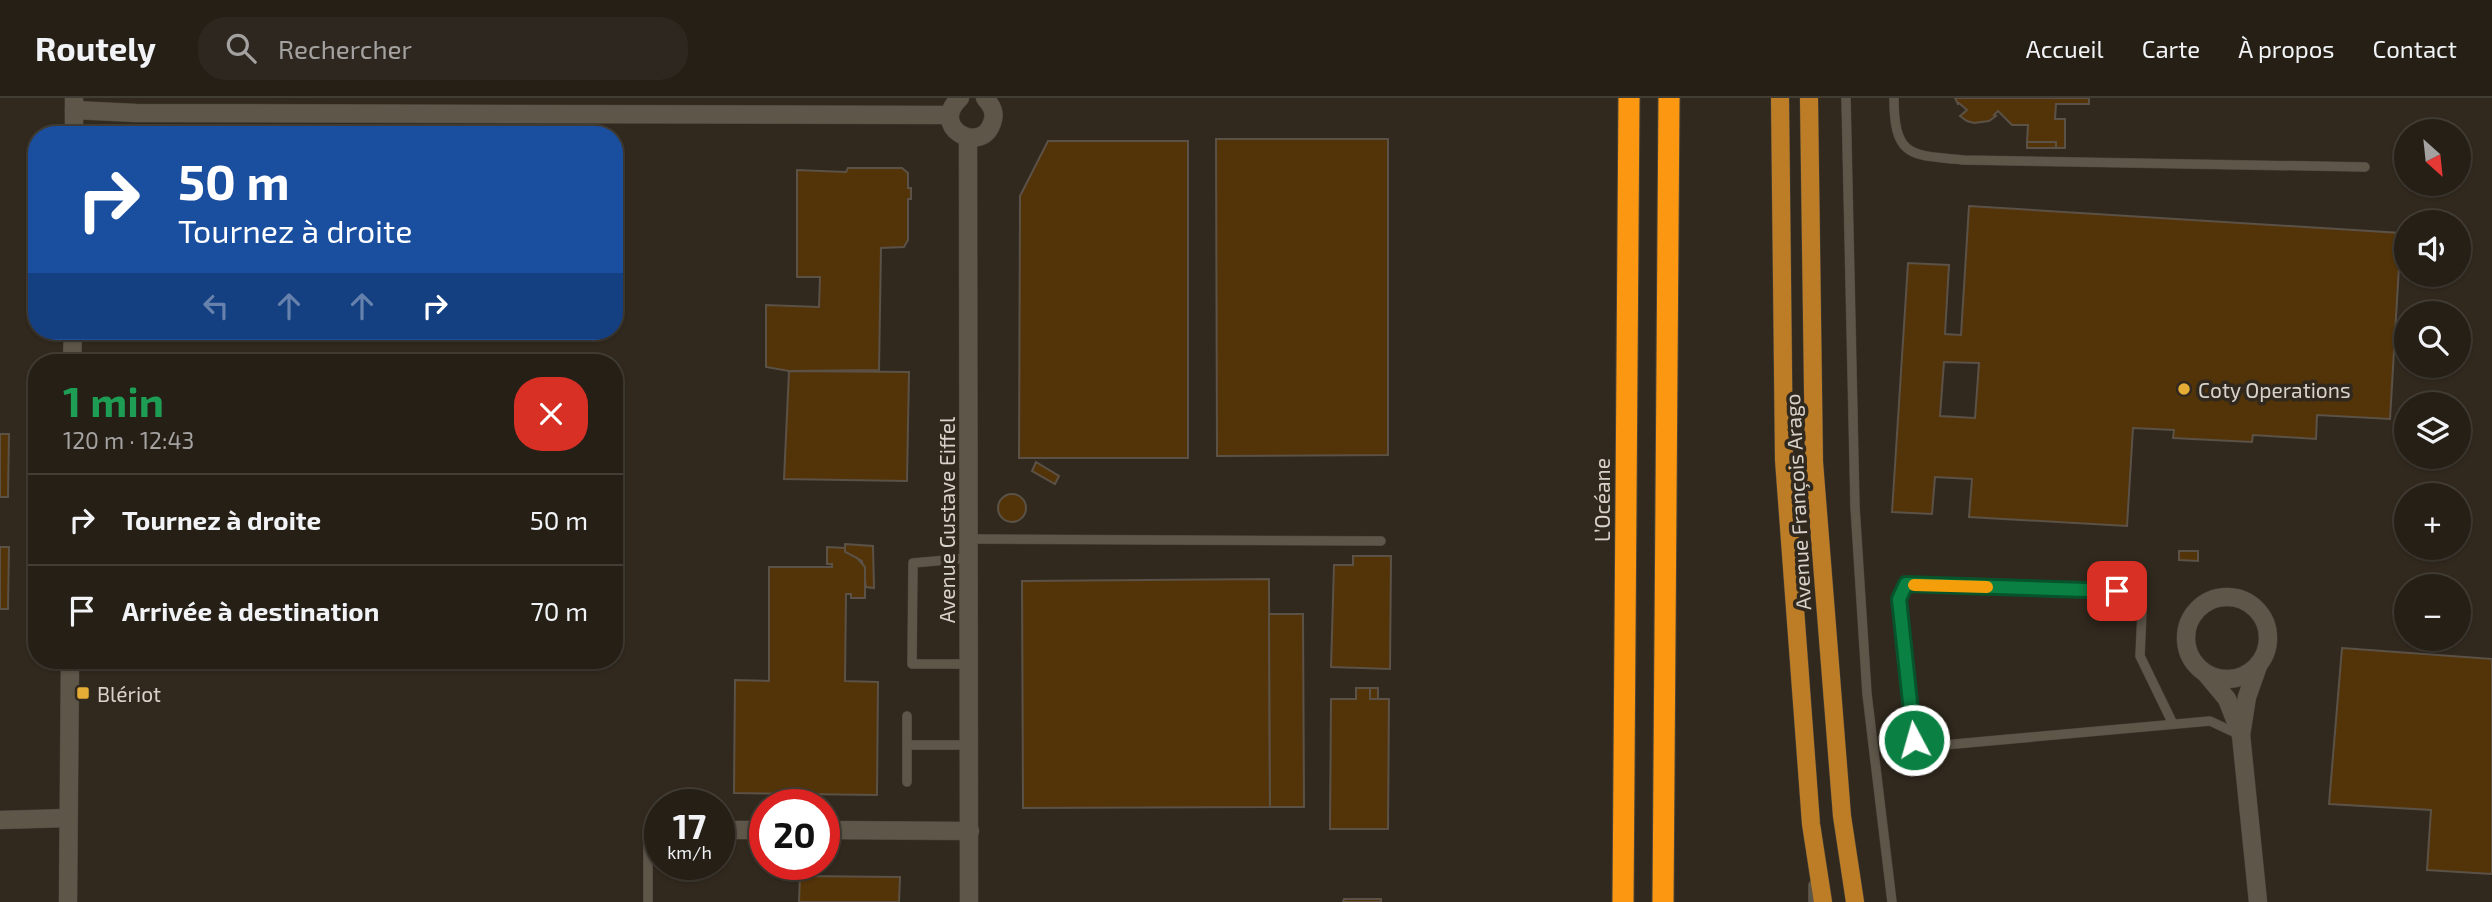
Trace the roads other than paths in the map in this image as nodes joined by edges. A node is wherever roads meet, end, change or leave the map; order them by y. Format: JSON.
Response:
{"nodes":[{"id":1,"x":960,"y":98,"type":"edge"},
{"id":2,"x":985,"y":98,"type":"edge"},
{"id":3,"x":1629,"y":98,"type":"edge"},
{"id":4,"x":1669,"y":98,"type":"edge"},
{"id":5,"x":1780,"y":98,"type":"edge"},
{"id":6,"x":1810,"y":98,"type":"edge"},
{"id":7,"x":1846,"y":98,"type":"edge"},
{"id":8,"x":1894,"y":98,"type":"edge"},
{"id":9,"x":74,"y":104,"type":"edge"},
{"id":10,"x":949,"y":115,"type":"junction"},
{"id":11,"x":74,"y":126,"type":"edge"},
{"id":12,"x":968,"y":138,"type":"junction"},
{"id":13,"x":2365,"y":167,"type":"dead end"},
{"id":14,"x":969,"y":539,"type":"junction"},
{"id":15,"x":1381,"y":541,"type":"dead end"},
{"id":16,"x":969,"y":558,"type":"junction"},
{"id":17,"x":970,"y":664,"type":"junction"},
{"id":18,"x":2258,"y":666,"type":"junction"},
{"id":19,"x":70,"y":669,"type":"edge"},
{"id":20,"x":2206,"y":674,"type":"junction"},
{"id":21,"x":908,"y":716,"type":"dead end"},
{"id":22,"x":2173,"y":724,"type":"junction"},
{"id":23,"x":2241,"y":736,"type":"junction"},
{"id":24,"x":907,"y":745,"type":"junction"},
{"id":25,"x":970,"y":745,"type":"junction"},
{"id":26,"x":907,"y":782,"type":"dead end"},
{"id":27,"x":68,"y":818,"type":"junction"},
{"id":28,"x":0,"y":820,"type":"edge"},
{"id":29,"x":1811,"y":824,"type":"junction"},
{"id":30,"x":840,"y":830,"type":"edge"},
{"id":31,"x":970,"y":831,"type":"junction"},
{"id":32,"x":648,"y":880,"type":"edge"},
{"id":33,"x":68,"y":902,"type":"edge"},
{"id":34,"x":648,"y":902,"type":"edge"},
{"id":35,"x":969,"y":902,"type":"edge"},
{"id":36,"x":1623,"y":902,"type":"edge"},
{"id":37,"x":1663,"y":902,"type":"edge"},
{"id":38,"x":1813,"y":902,"type":"edge"},
{"id":39,"x":1824,"y":902,"type":"edge"},
{"id":40,"x":1855,"y":902,"type":"edge"},
{"id":41,"x":1892,"y":902,"type":"edge"},
{"id":42,"x":2258,"y":902,"type":"edge"}],
"edges":[{"from":1,"to":10,"type":"street"},
{"from":2,"to":12,"type":"street"},
{"from":3,"to":36,"type":"highway","name":"L’Océane"},
{"from":4,"to":37,"type":"highway"},
{"from":5,"to":29,"type":"main road","name":"Avenue François Arago"},
{"from":6,"to":40,"type":"main road","name":"Avenue François Arago"},
{"from":7,"to":41,"type":"lane"},
{"from":8,"to":13,"type":"lane"},
{"from":9,"to":10,"type":"street"},
{"from":9,"to":11,"type":"street"},
{"from":10,"to":12,"type":"street"},
{"from":12,"to":14,"type":"street","name":"Avenue Gustave Eiffel"},
{"from":14,"to":15,"type":"lane"},
{"from":14,"to":16,"type":"street","name":"Avenue Gustave Eiffel"},
{"from":16,"to":17,"type":"street","name":"Avenue Gustave Eiffel"},
{"from":16,"to":17,"type":"lane"},
{"from":17,"to":25,"type":"street","name":"Avenue Gustave Eiffel"},
{"from":18,"to":20,"type":"street"},
{"from":18,"to":20,"type":"street"},
{"from":18,"to":23,"type":"street"},
{"from":19,"to":27,"type":"street"},
{"from":20,"to":23,"type":"street"},
{"from":21,"to":24,"type":"lane"},
{"from":22,"to":22,"type":"lane"},
{"from":22,"to":23,"type":"lane"},
{"from":23,"to":42,"type":"street"},
{"from":24,"to":25,"type":"lane"},
{"from":24,"to":26,"type":"lane"},
{"from":25,"to":31,"type":"street","name":"Avenue Gustave Eiffel"},
{"from":27,"to":28,"type":"street"},
{"from":27,"to":33,"type":"street"},
{"from":29,"to":38,"type":"lane"},
{"from":29,"to":39,"type":"main road","name":"Avenue François Arago"},
{"from":30,"to":31,"type":"street"},
{"from":31,"to":35,"type":"street","name":"Avenue Gustave Eiffel"},
{"from":32,"to":34,"type":"lane"}]}
